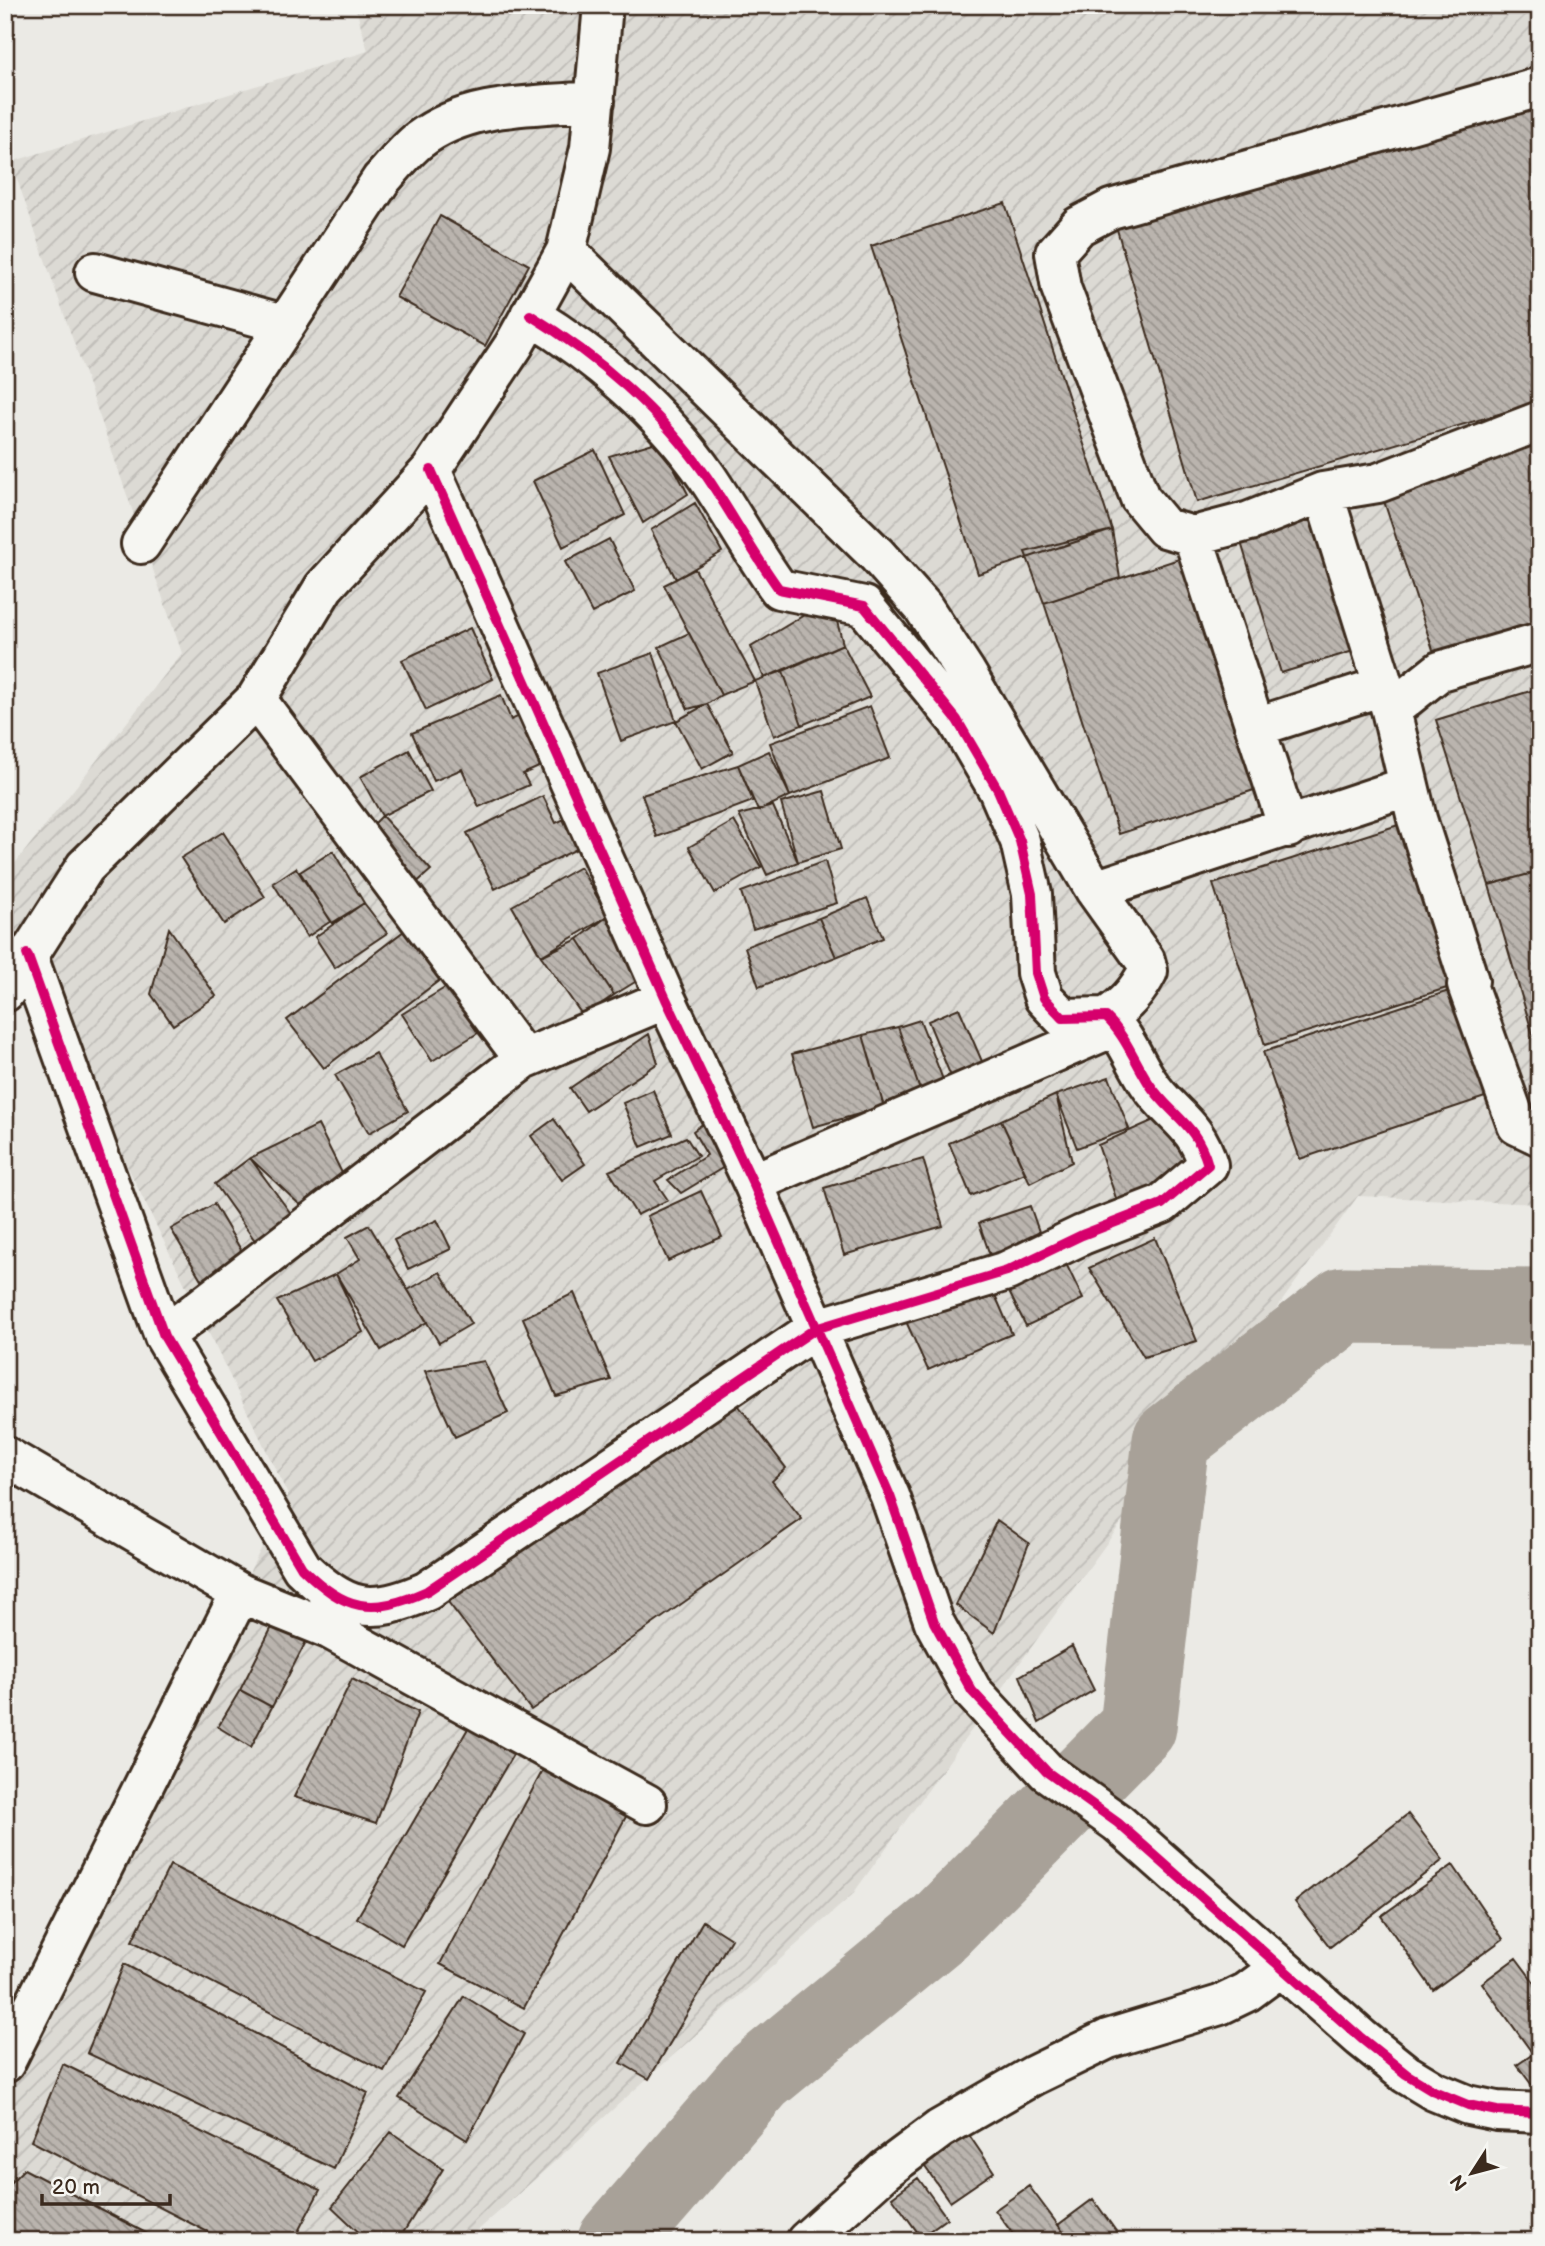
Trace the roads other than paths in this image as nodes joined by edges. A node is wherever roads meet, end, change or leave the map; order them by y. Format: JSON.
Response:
{"nodes":[{"id":1,"x":603,"y":5,"type":"edge"},
{"id":2,"x":1540,"y":87,"type":"edge"},
{"id":3,"x":595,"y":101,"type":"junction"},
{"id":4,"x":566,"y":251,"type":"junction"},
{"id":5,"x":95,"y":272,"type":"dead end"},
{"id":6,"x":530,"y":314,"type":"junction"},
{"id":7,"x":284,"y":324,"type":"junction"},
{"id":8,"x":1540,"y":421,"type":"edge"},
{"id":9,"x":431,"y":470,"type":"junction"},
{"id":10,"x":1323,"y":492,"type":"junction"},
{"id":11,"x":1193,"y":536,"type":"junction"},
{"id":12,"x":141,"y":544,"type":"dead end"},
{"id":13,"x":1540,"y":642,"type":"edge"},
{"id":14,"x":1387,"y":698,"type":"junction"},
{"id":15,"x":256,"y":699,"type":"junction"},
{"id":16,"x":1256,"y":727,"type":"junction"},
{"id":17,"x":1409,"y":786,"type":"junction"},
{"id":18,"x":1288,"y":828,"type":"junction"},
{"id":19,"x":1095,"y":890,"type":"junction"},
{"id":20,"x":27,"y":954,"type":"junction"},
{"id":21,"x":5,"y":992,"type":"edge"},
{"id":22,"x":666,"y":999,"type":"junction"},
{"id":23,"x":1111,"y":1022,"type":"junction"},
{"id":24,"x":524,"y":1059,"type":"junction"},
{"id":25,"x":1540,"y":1136,"type":"edge"},
{"id":26,"x":753,"y":1183,"type":"junction"},
{"id":27,"x":815,"y":1329,"type":"junction"},
{"id":28,"x":164,"y":1336,"type":"junction"},
{"id":29,"x":5,"y":1456,"type":"edge"},
{"id":30,"x":240,"y":1593,"type":"junction"},
{"id":31,"x":647,"y":1804,"type":"dead end"},
{"id":32,"x":1280,"y":1967,"type":"junction"},
{"id":33,"x":5,"y":2063,"type":"edge"},
{"id":34,"x":1540,"y":2113,"type":"edge"},
{"id":35,"x":806,"y":2241,"type":"edge"}],
"edges":[{"from":1,"to":3,"type":"street"},
{"from":2,"to":11,"type":"street"},
{"from":3,"to":4,"type":"street"},
{"from":3,"to":7,"type":"street"},
{"from":4,"to":6,"type":"street"},
{"from":4,"to":19,"type":"street"},
{"from":5,"to":7,"type":"street"},
{"from":6,"to":9,"type":"street"},
{"from":6,"to":23,"type":"street"},
{"from":7,"to":12,"type":"street"},
{"from":8,"to":10,"type":"street"},
{"from":9,"to":15,"type":"street"},
{"from":9,"to":22,"type":"street"},
{"from":10,"to":11,"type":"street"},
{"from":10,"to":14,"type":"street"},
{"from":11,"to":16,"type":"street"},
{"from":13,"to":14,"type":"street"},
{"from":14,"to":16,"type":"street"},
{"from":14,"to":17,"type":"street"},
{"from":15,"to":20,"type":"street"},
{"from":15,"to":24,"type":"street"},
{"from":16,"to":18,"type":"street"},
{"from":17,"to":18,"type":"street"},
{"from":17,"to":25,"type":"street"},
{"from":18,"to":19,"type":"street"},
{"from":19,"to":23,"type":"street"},
{"from":20,"to":21,"type":"street"},
{"from":20,"to":28,"type":"street"},
{"from":22,"to":24,"type":"street"},
{"from":22,"to":26,"type":"street"},
{"from":23,"to":26,"type":"street"},
{"from":23,"to":27,"type":"street"},
{"from":24,"to":28,"type":"street"},
{"from":26,"to":27,"type":"street"},
{"from":27,"to":28,"type":"street"},
{"from":27,"to":32,"type":"street"},
{"from":29,"to":30,"type":"street"},
{"from":30,"to":31,"type":"street"},
{"from":30,"to":33,"type":"street"},
{"from":32,"to":34,"type":"street"},
{"from":32,"to":35,"type":"street"}]}
